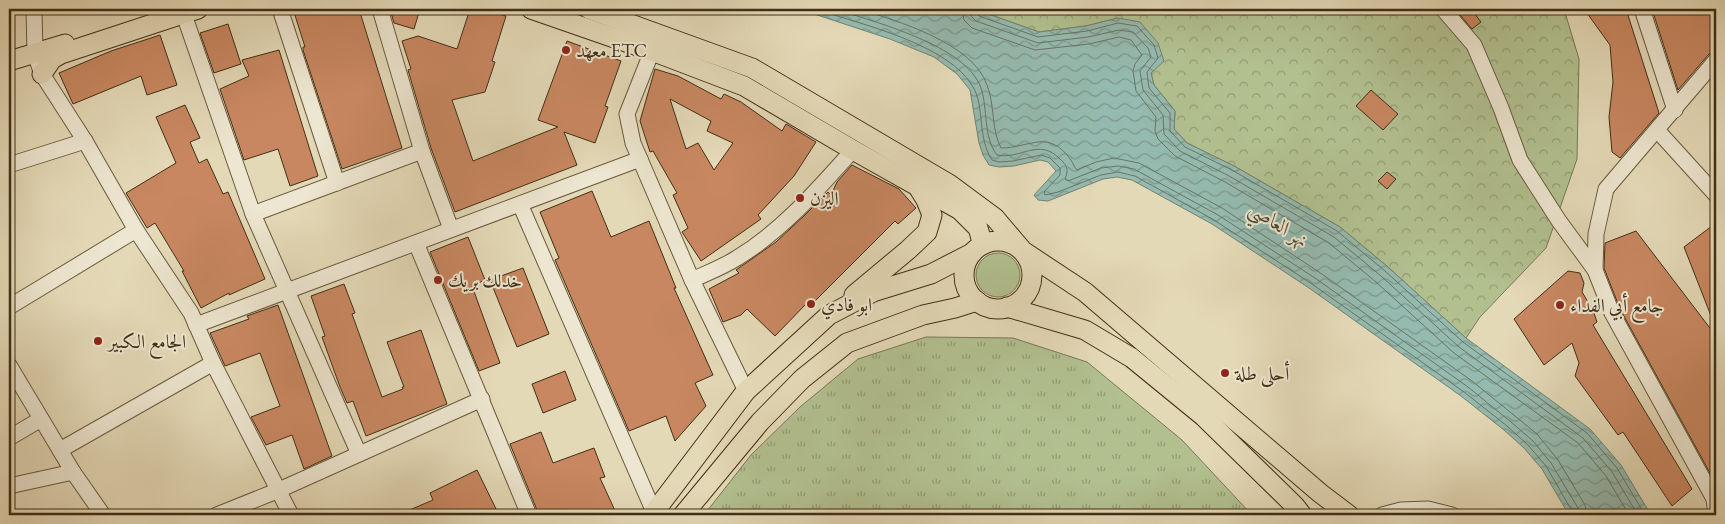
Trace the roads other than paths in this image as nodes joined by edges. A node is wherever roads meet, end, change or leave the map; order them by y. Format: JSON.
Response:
{"nodes":[{"id":1,"x":34,"y":9,"type":"edge"},
{"id":2,"x":280,"y":9,"type":"edge"},
{"id":3,"x":380,"y":9,"type":"edge"},
{"id":4,"x":531,"y":9,"type":"edge"},
{"id":5,"x":589,"y":9,"type":"edge"},
{"id":6,"x":1443,"y":9,"type":"edge"},
{"id":7,"x":1642,"y":9,"type":"edge"},
{"id":8,"x":183,"y":10,"type":"edge"},
{"id":9,"x":652,"y":51,"type":"junction"},
{"id":10,"x":35,"y":54,"type":"junction"},
{"id":11,"x":1716,"y":60,"type":"edge"},
{"id":12,"x":9,"y":61,"type":"edge"},
{"id":13,"x":42,"y":74,"type":"junction"},
{"id":14,"x":1674,"y":110,"type":"junction"},
{"id":15,"x":1657,"y":130,"type":"junction"},
{"id":16,"x":85,"y":142,"type":"junction"},
{"id":17,"x":853,"y":150,"type":"junction"},
{"id":18,"x":422,"y":151,"type":"junction"},
{"id":19,"x":640,"y":159,"type":"junction"},
{"id":20,"x":9,"y":164,"type":"edge"},
{"id":21,"x":337,"y":183,"type":"junction"},
{"id":22,"x":918,"y":187,"type":"junction"},
{"id":23,"x":1716,"y":195,"type":"edge"},
{"id":24,"x":520,"y":204,"type":"junction"},
{"id":25,"x":253,"y":214,"type":"junction"},
{"id":26,"x":452,"y":229,"type":"junction"},
{"id":27,"x":136,"y":230,"type":"junction"},
{"id":28,"x":416,"y":242,"type":"junction"},
{"id":29,"x":977,"y":249,"type":"junction"},
{"id":30,"x":1023,"y":252,"type":"junction"},
{"id":31,"x":1595,"y":270,"type":"junction"},
{"id":32,"x":692,"y":280,"type":"junction"},
{"id":33,"x":287,"y":290,"type":"junction"},
{"id":34,"x":977,"y":301,"type":"junction"},
{"id":35,"x":9,"y":307,"type":"edge"},
{"id":36,"x":1007,"y":307,"type":"junction"},
{"id":37,"x":829,"y":315,"type":"junction"},
{"id":38,"x":196,"y":325,"type":"junction"},
{"id":39,"x":213,"y":363,"type":"junction"},
{"id":40,"x":9,"y":365,"type":"edge"},
{"id":41,"x":746,"y":391,"type":"junction"},
{"id":42,"x":482,"y":399,"type":"junction"},
{"id":43,"x":41,"y":419,"type":"junction"},
{"id":44,"x":9,"y":438,"type":"edge"},
{"id":45,"x":60,"y":450,"type":"junction"},
{"id":46,"x":359,"y":454,"type":"junction"},
{"id":47,"x":74,"y":472,"type":"junction"},
{"id":48,"x":9,"y":486,"type":"edge"},
{"id":49,"x":279,"y":490,"type":"junction"},
{"id":50,"x":653,"y":514,"type":"edge"},
{"id":51,"x":103,"y":515,"type":"edge"},
{"id":52,"x":217,"y":515,"type":"edge"},
{"id":53,"x":291,"y":515,"type":"edge"},
{"id":54,"x":529,"y":515,"type":"edge"},
{"id":55,"x":683,"y":515,"type":"edge"},
{"id":56,"x":1302,"y":515,"type":"edge"},
{"id":57,"x":1349,"y":515,"type":"edge"},
{"id":58,"x":1382,"y":515,"type":"edge"},
{"id":59,"x":1452,"y":515,"type":"edge"},
{"id":60,"x":1716,"y":515,"type":"edge"}],
"edges":[{"from":1,"to":10,"type":"street"},
{"from":2,"to":21,"type":"street"},
{"from":3,"to":18,"type":"street"},
{"from":4,"to":9,"type":"main road"},
{"from":5,"to":30,"type":"main road"},
{"from":6,"to":31,"type":"street"},
{"from":7,"to":14,"type":"street"},
{"from":8,"to":10,"type":"main road"},
{"from":8,"to":13,"type":"main road"},
{"from":8,"to":25,"type":"street"},
{"from":9,"to":17,"type":"main road"},
{"from":9,"to":19,"type":"street"},
{"from":10,"to":12,"type":"main road"},
{"from":10,"to":13,"type":"street"},
{"from":11,"to":14,"type":"street"},
{"from":13,"to":16,"type":"street"},
{"from":14,"to":15,"type":"street"},
{"from":15,"to":23,"type":"street"},
{"from":15,"to":31,"type":"street"},
{"from":16,"to":20,"type":"street"},
{"from":16,"to":27,"type":"street"},
{"from":17,"to":22,"type":"main road"},
{"from":17,"to":32,"type":"street"},
{"from":18,"to":21,"type":"street"},
{"from":18,"to":26,"type":"street"},
{"from":19,"to":24,"type":"street"},
{"from":19,"to":32,"type":"street"},
{"from":21,"to":25,"type":"street"},
{"from":22,"to":29,"type":"main road"},
{"from":22,"to":37,"type":"main road"},
{"from":24,"to":26,"type":"street"},
{"from":24,"to":50,"type":"street"},
{"from":25,"to":33,"type":"street"},
{"from":26,"to":28,"type":"street"},
{"from":27,"to":35,"type":"street"},
{"from":27,"to":38,"type":"street"},
{"from":28,"to":33,"type":"street"},
{"from":28,"to":42,"type":"street"},
{"from":29,"to":30,"type":"main road"},
{"from":29,"to":34,"type":"main road"},
{"from":29,"to":37,"type":"main road"},
{"from":30,"to":36,"type":"main road"},
{"from":30,"to":57,"type":"main road"},
{"from":31,"to":60,"type":"street"},
{"from":32,"to":41,"type":"street"},
{"from":33,"to":38,"type":"street"},
{"from":33,"to":46,"type":"street"},
{"from":34,"to":36,"type":"main road"},
{"from":34,"to":55,"type":"main road"},
{"from":36,"to":56,"type":"main road"},
{"from":37,"to":41,"type":"main road"},
{"from":38,"to":39,"type":"street"},
{"from":39,"to":45,"type":"street"},
{"from":39,"to":49,"type":"street"},
{"from":40,"to":43,"type":"street"},
{"from":41,"to":50,"type":"main road"},
{"from":42,"to":46,"type":"street"},
{"from":42,"to":54,"type":"street"},
{"from":43,"to":44,"type":"street"},
{"from":43,"to":45,"type":"street"},
{"from":45,"to":47,"type":"street"},
{"from":46,"to":49,"type":"street"},
{"from":47,"to":48,"type":"street"},
{"from":47,"to":51,"type":"street"},
{"from":49,"to":52,"type":"street"},
{"from":49,"to":53,"type":"street"},
{"from":58,"to":59,"type":"street"}]}
